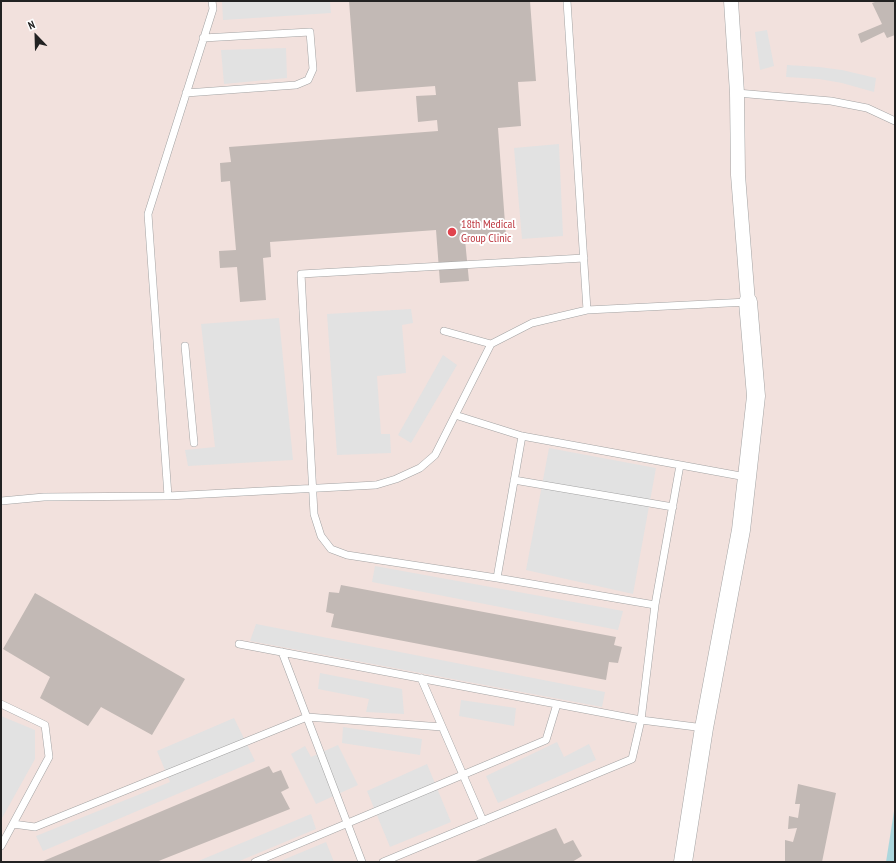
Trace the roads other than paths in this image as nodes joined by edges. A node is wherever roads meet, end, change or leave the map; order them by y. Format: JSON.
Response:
{"nodes":[{"id":1,"x":212,"y":1,"type":"edge"},
{"id":2,"x":567,"y":1,"type":"edge"},
{"id":3,"x":731,"y":1,"type":"edge"},
{"id":4,"x":204,"y":38,"type":"junction"},
{"id":5,"x":186,"y":93,"type":"junction"},
{"id":6,"x":737,"y":93,"type":"junction"},
{"id":7,"x":895,"y":121,"type":"edge"},
{"id":8,"x":584,"y":258,"type":"junction"},
{"id":9,"x":748,"y":302,"type":"junction"},
{"id":10,"x":587,"y":310,"type":"junction"},
{"id":11,"x":444,"y":331,"type":"dead end"},
{"id":12,"x":491,"y":344,"type":"junction"},
{"id":13,"x":185,"y":346,"type":"dead end"},
{"id":14,"x":455,"y":414,"type":"junction"},
{"id":15,"x":522,"y":436,"type":"junction"},
{"id":16,"x":194,"y":443,"type":"dead end"},
{"id":17,"x":680,"y":465,"type":"junction"},
{"id":18,"x":747,"y":477,"type":"junction"},
{"id":19,"x":514,"y":480,"type":"junction"},
{"id":20,"x":313,"y":488,"type":"junction"},
{"id":21,"x":168,"y":496,"type":"junction"},
{"id":22,"x":1,"y":501,"type":"edge"},
{"id":23,"x":672,"y":508,"type":"junction"},
{"id":24,"x":497,"y":578,"type":"junction"},
{"id":25,"x":655,"y":604,"type":"junction"},
{"id":26,"x":239,"y":644,"type":"dead end"},
{"id":27,"x":282,"y":652,"type":"junction"},
{"id":28,"x":421,"y":678,"type":"junction"},
{"id":29,"x":1,"y":704,"type":"edge"},
{"id":30,"x":557,"y":704,"type":"junction"},
{"id":31,"x":307,"y":717,"type":"junction"},
{"id":32,"x":641,"y":720,"type":"junction"},
{"id":33,"x":442,"y":727,"type":"junction"},
{"id":34,"x":704,"y":728,"type":"junction"},
{"id":35,"x":464,"y":775,"type":"junction"},
{"id":36,"x":484,"y":820,"type":"junction"},
{"id":37,"x":13,"y":824,"type":"junction"},
{"id":38,"x":347,"y":824,"type":"junction"},
{"id":39,"x":1,"y":846,"type":"edge"},
{"id":40,"x":255,"y":862,"type":"edge"},
{"id":41,"x":362,"y":862,"type":"edge"},
{"id":42,"x":383,"y":862,"type":"edge"},
{"id":43,"x":683,"y":862,"type":"edge"}],
"edges":[{"from":1,"to":4,"type":"lane"},
{"from":2,"to":8,"type":"lane"},
{"from":3,"to":6,"type":"street"},
{"from":4,"to":5,"type":"lane"},
{"from":4,"to":5,"type":"lane"},
{"from":5,"to":21,"type":"lane"},
{"from":6,"to":7,"type":"lane"},
{"from":6,"to":9,"type":"street"},
{"from":8,"to":10,"type":"lane"},
{"from":8,"to":20,"type":"lane"},
{"from":9,"to":10,"type":"lane"},
{"from":9,"to":18,"type":"street"},
{"from":10,"to":12,"type":"lane"},
{"from":11,"to":12,"type":"lane"},
{"from":12,"to":14,"type":"lane"},
{"from":13,"to":16,"type":"lane"},
{"from":14,"to":15,"type":"lane"},
{"from":14,"to":20,"type":"lane"},
{"from":15,"to":17,"type":"lane"},
{"from":15,"to":19,"type":"lane"},
{"from":17,"to":18,"type":"lane"},
{"from":17,"to":23,"type":"lane"},
{"from":18,"to":34,"type":"street"},
{"from":19,"to":23,"type":"lane"},
{"from":19,"to":24,"type":"lane"},
{"from":20,"to":21,"type":"lane"},
{"from":20,"to":24,"type":"lane"},
{"from":21,"to":22,"type":"lane"},
{"from":23,"to":25,"type":"lane"},
{"from":24,"to":25,"type":"lane"},
{"from":25,"to":32,"type":"lane"},
{"from":26,"to":27,"type":"lane"},
{"from":27,"to":28,"type":"lane"},
{"from":27,"to":31,"type":"lane"},
{"from":28,"to":30,"type":"lane"},
{"from":28,"to":33,"type":"lane"},
{"from":29,"to":37,"type":"lane"},
{"from":30,"to":32,"type":"lane"},
{"from":30,"to":35,"type":"lane"},
{"from":31,"to":33,"type":"lane"},
{"from":31,"to":37,"type":"lane"},
{"from":31,"to":38,"type":"lane"},
{"from":32,"to":34,"type":"lane"},
{"from":32,"to":36,"type":"lane"},
{"from":33,"to":35,"type":"lane"},
{"from":34,"to":43,"type":"street"},
{"from":35,"to":36,"type":"lane"},
{"from":35,"to":38,"type":"lane"},
{"from":36,"to":42,"type":"lane"},
{"from":37,"to":39,"type":"lane"},
{"from":38,"to":40,"type":"lane"},
{"from":38,"to":41,"type":"lane"}]}
